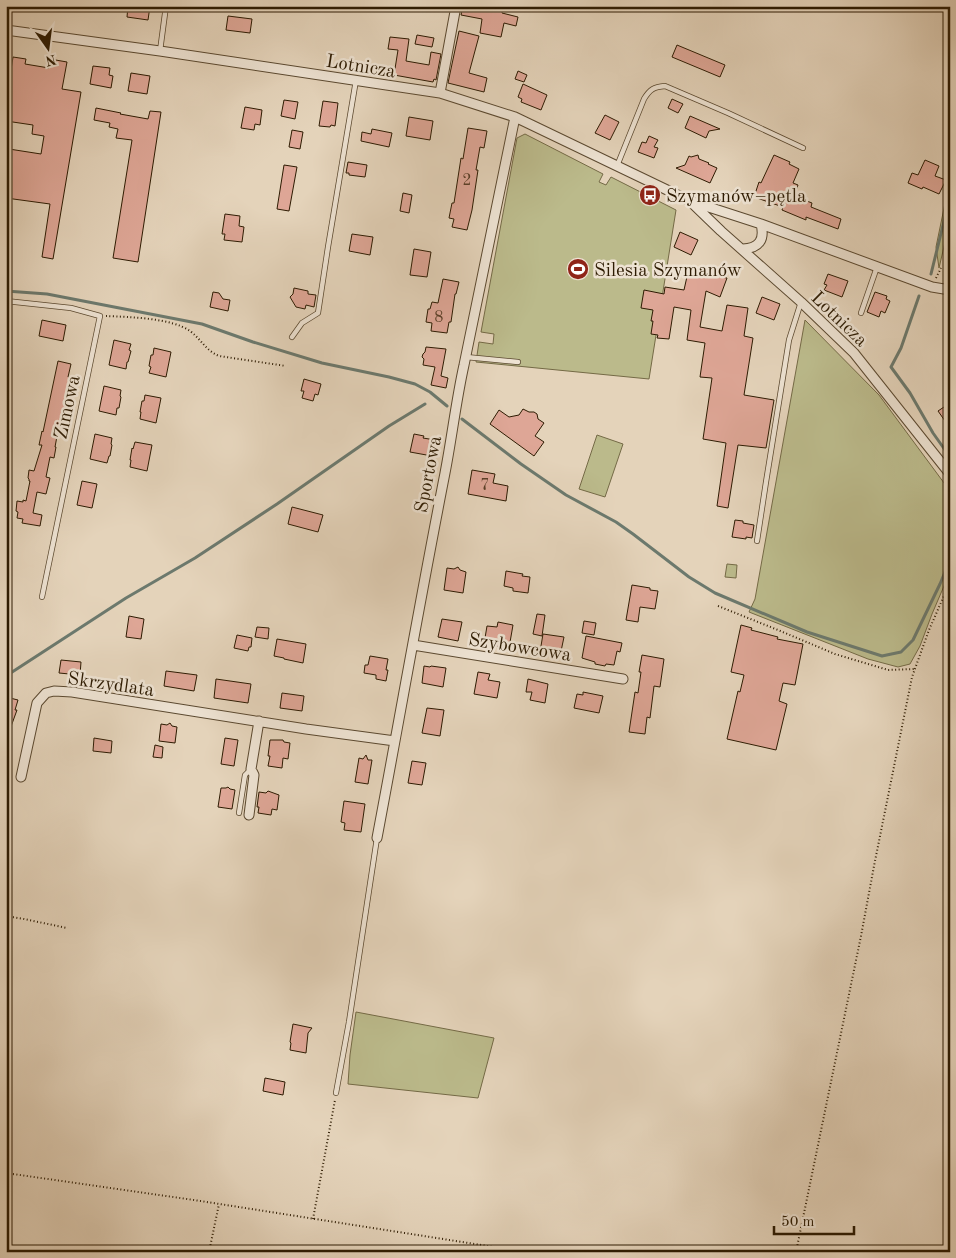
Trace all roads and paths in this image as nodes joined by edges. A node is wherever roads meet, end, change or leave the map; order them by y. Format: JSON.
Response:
{"nodes":[{"id":1,"x":166,"y":6,"type":"edge"},
{"id":2,"x":456,"y":6,"type":"edge"},
{"id":3,"x":541,"y":6,"type":"edge"},
{"id":4,"x":550,"y":9,"type":"dead end"},
{"id":5,"x":6,"y":30,"type":"edge"},
{"id":6,"x":160,"y":51,"type":"junction"},
{"id":7,"x":356,"y":80,"type":"junction"},
{"id":8,"x":440,"y":93,"type":"junction"},
{"id":9,"x":516,"y":117,"type":"junction"},
{"id":10,"x":803,"y":148,"type":"dead end"},
{"id":11,"x":617,"y":166,"type":"junction"},
{"id":12,"x":690,"y":201,"type":"junction"},
{"id":13,"x":761,"y":224,"type":"junction"},
{"id":14,"x":742,"y":250,"type":"junction"},
{"id":15,"x":877,"y":267,"type":"junction"},
{"id":16,"x":950,"y":290,"type":"edge"},
{"id":17,"x":6,"y":300,"type":"edge"},
{"id":18,"x":801,"y":302,"type":"junction"},
{"id":19,"x":861,"y":313,"type":"dead end"},
{"id":20,"x":100,"y":316,"type":"junction"},
{"id":21,"x":292,"y":337,"type":"dead end"},
{"id":22,"x":466,"y":357,"type":"junction"},
{"id":23,"x":518,"y":362,"type":"dead end"},
{"id":24,"x":286,"y":366,"type":"dead end"},
{"id":25,"x":950,"y":474,"type":"edge"},
{"id":26,"x":757,"y":541,"type":"dead end"},
{"id":27,"x":950,"y":582,"type":"edge"},
{"id":28,"x":42,"y":597,"type":"dead end"},
{"id":29,"x":718,"y":606,"type":"dead end"},
{"id":30,"x":413,"y":645,"type":"junction"},
{"id":31,"x":915,"y":669,"type":"junction"},
{"id":32,"x":623,"y":680,"type":"dead end"},
{"id":33,"x":259,"y":721,"type":"junction"},
{"id":34,"x":395,"y":741,"type":"junction"},
{"id":35,"x":251,"y":769,"type":"junction"},
{"id":36,"x":21,"y":777,"type":"dead end"},
{"id":37,"x":239,"y":813,"type":"dead end"},
{"id":38,"x":249,"y":815,"type":"dead end"},
{"id":39,"x":377,"y":838,"type":"joint"},
{"id":40,"x":6,"y":916,"type":"edge"},
{"id":41,"x":67,"y":928,"type":"dead end"},
{"id":42,"x":336,"y":1093,"type":"joint"},
{"id":43,"x":6,"y":1173,"type":"edge"},
{"id":44,"x":219,"y":1204,"type":"junction"},
{"id":45,"x":313,"y":1218,"type":"junction"},
{"id":46,"x":210,"y":1252,"type":"edge"},
{"id":47,"x":526,"y":1252,"type":"edge"},
{"id":48,"x":796,"y":1252,"type":"edge"}],
"edges":[{"from":1,"to":6,"type":"lane"},
{"from":2,"to":8,"type":"street"},
{"from":3,"to":4,"type":"lane"},
{"from":5,"to":6,"type":"street","name":"Lotnicza"},
{"from":6,"to":7,"type":"street","name":"Lotnicza"},
{"from":7,"to":8,"type":"street","name":"Lotnicza"},
{"from":7,"to":21,"type":"lane"},
{"from":8,"to":9,"type":"street","name":"Lotnicza"},
{"from":9,"to":11,"type":"street","name":"Lotnicza"},
{"from":9,"to":22,"type":"street","name":"Sportowa"},
{"from":10,"to":11,"type":"lane"},
{"from":11,"to":12,"type":"street","name":"Lotnicza"},
{"from":12,"to":13,"type":"street","name":"Lotnicza"},
{"from":12,"to":14,"type":"street","name":"Lotnicza"},
{"from":13,"to":14,"type":"street"},
{"from":13,"to":15,"type":"street","name":"Lotnicza"},
{"from":14,"to":18,"type":"street","name":"Lotnicza"},
{"from":15,"to":16,"type":"street","name":"Lotnicza"},
{"from":15,"to":19,"type":"lane"},
{"from":17,"to":20,"type":"lane"},
{"from":18,"to":25,"type":"street","name":"Lotnicza"},
{"from":18,"to":26,"type":"lane"},
{"from":20,"to":24,"type":"path"},
{"from":20,"to":28,"type":"lane","name":"Zimowa"},
{"from":22,"to":23,"type":"lane"},
{"from":22,"to":30,"type":"street","name":"Sportowa"},
{"from":27,"to":31,"type":"path"},
{"from":29,"to":31,"type":"path"},
{"from":30,"to":32,"type":"street","name":"Szybowcowa"},
{"from":30,"to":34,"type":"street","name":"Sportowa"},
{"from":31,"to":48,"type":"path"},
{"from":33,"to":34,"type":"street","name":"Skrzydlata"},
{"from":33,"to":35,"type":"street"},
{"from":33,"to":36,"type":"street","name":"Skrzydlata"},
{"from":34,"to":39,"type":"street","name":"Sportowa"},
{"from":35,"to":37,"type":"lane"},
{"from":35,"to":38,"type":"street"},
{"from":39,"to":42,"type":"lane"},
{"from":40,"to":41,"type":"path"},
{"from":42,"to":45,"type":"path"},
{"from":43,"to":44,"type":"path"},
{"from":44,"to":45,"type":"path"},
{"from":44,"to":46,"type":"path"},
{"from":45,"to":47,"type":"path"}]}
